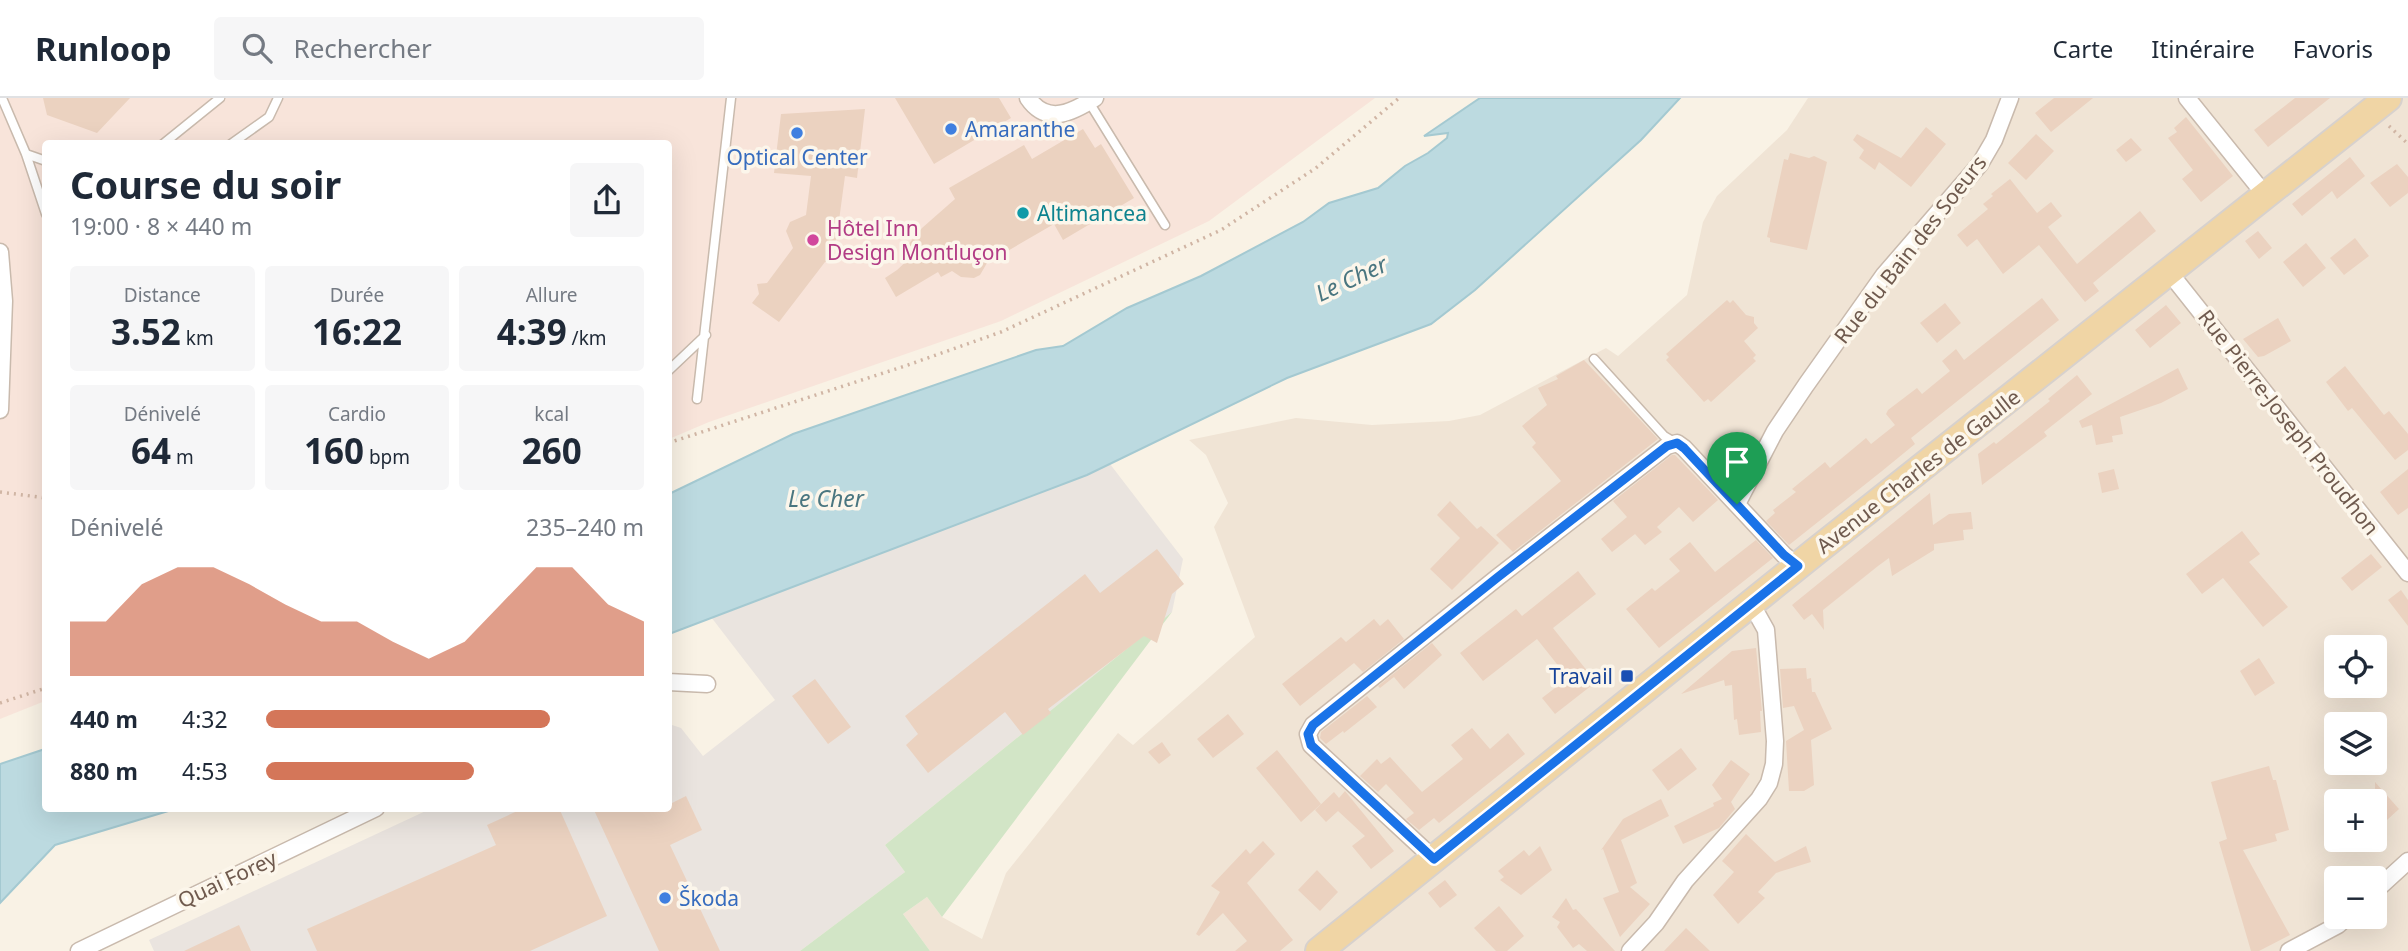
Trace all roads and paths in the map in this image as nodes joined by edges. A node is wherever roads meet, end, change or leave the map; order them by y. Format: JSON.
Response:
{"nodes":[{"id":1,"x":2,"y":98,"type":"edge"},
{"id":2,"x":220,"y":98,"type":"edge"},
{"id":3,"x":278,"y":98,"type":"edge"},
{"id":4,"x":731,"y":98,"type":"edge"},
{"id":5,"x":1028,"y":98,"type":"edge"},
{"id":6,"x":1399,"y":98,"type":"edge"},
{"id":7,"x":2010,"y":98,"type":"edge"},
{"id":8,"x":2187,"y":98,"type":"edge"},
{"id":9,"x":2388,"y":98,"type":"edge"},
{"id":10,"x":1092,"y":100,"type":"edge"},
{"id":11,"x":168,"y":140,"type":"edge"},
{"id":12,"x":237,"y":140,"type":"edge"},
{"id":13,"x":26,"y":154,"type":"junction"},
{"id":14,"x":42,"y":160,"type":"edge"},
{"id":15,"x":2266,"y":196,"type":"junction"},
{"id":16,"x":42,"y":202,"type":"edge"},
{"id":17,"x":1165,"y":225,"type":"dead end"},
{"id":18,"x":0,"y":252,"type":"edge"},
{"id":19,"x":2169,"y":272,"type":"junction"},
{"id":20,"x":706,"y":335,"type":"junction"},
{"id":21,"x":1594,"y":359,"type":"dead end"},
{"id":22,"x":672,"y":367,"type":"edge"},
{"id":23,"x":697,"y":399,"type":"dead end"},
{"id":24,"x":0,"y":410,"type":"edge"},
{"id":25,"x":672,"y":442,"type":"edge"},
{"id":26,"x":1677,"y":443,"type":"junction"},
{"id":27,"x":0,"y":492,"type":"edge"},
{"id":28,"x":42,"y":497,"type":"edge"},
{"id":29,"x":1737,"y":504,"type":"junction"},
{"id":30,"x":1798,"y":566,"type":"junction"},
{"id":31,"x":2407,"y":571,"type":"edge"},
{"id":32,"x":1752,"y":605,"type":"junction"},
{"id":33,"x":672,"y":682,"type":"edge"},
{"id":34,"x":707,"y":684,"type":"dead end"},
{"id":35,"x":42,"y":689,"type":"edge"},
{"id":36,"x":0,"y":703,"type":"edge"},
{"id":37,"x":368,"y":812,"type":"edge"},
{"id":38,"x":1434,"y":859,"type":"junction"},
{"id":39,"x":2408,"y":861,"type":"edge"},
{"id":40,"x":2387,"y":880,"type":"edge"},
{"id":41,"x":2330,"y":929,"type":"edge"},
{"id":42,"x":79,"y":951,"type":"edge"},
{"id":43,"x":1320,"y":951,"type":"edge"},
{"id":44,"x":1630,"y":951,"type":"edge"},
{"id":45,"x":2289,"y":951,"type":"edge"}],
"edges":[{"from":1,"to":13,"type":"lane"},
{"from":2,"to":11,"type":"lane"},
{"from":3,"to":12,"type":"lane"},
{"from":4,"to":20,"type":"lane"},
{"from":5,"to":10,"type":"street"},
{"from":6,"to":25,"type":"path"},
{"from":7,"to":29,"type":"street","name":"Rue du Bain des Soeurs"},
{"from":8,"to":15,"type":"street"},
{"from":9,"to":15,"type":"main road","name":"Avenue Charles de Gaulle"},
{"from":10,"to":17,"type":"lane"},
{"from":13,"to":14,"type":"lane"},
{"from":13,"to":16,"type":"lane"},
{"from":15,"to":19,"type":"main road","name":"Avenue Charles de Gaulle"},
{"from":18,"to":24,"type":"street"},
{"from":19,"to":30,"type":"main road","name":"Avenue Charles de Gaulle"},
{"from":19,"to":31,"type":"street","name":"Rue Pierre-Joseph Proudhon"},
{"from":20,"to":22,"type":"lane"},
{"from":20,"to":23,"type":"lane"},
{"from":21,"to":26,"type":"lane"},
{"from":26,"to":29,"type":"street"},
{"from":26,"to":38,"type":"street"},
{"from":27,"to":28,"type":"path"},
{"from":29,"to":30,"type":"street"},
{"from":30,"to":32,"type":"main road","name":"Avenue Charles de Gaulle"},
{"from":32,"to":38,"type":"main road","name":"Avenue Charles de Gaulle"},
{"from":32,"to":44,"type":"street"},
{"from":33,"to":34,"type":"street"},
{"from":35,"to":36,"type":"path"},
{"from":37,"to":42,"type":"street","name":"Quai Forey"},
{"from":38,"to":43,"type":"main road","name":"Avenue Charles de Gaulle"},
{"from":39,"to":40,"type":"street"},
{"from":41,"to":45,"type":"street"}]}
